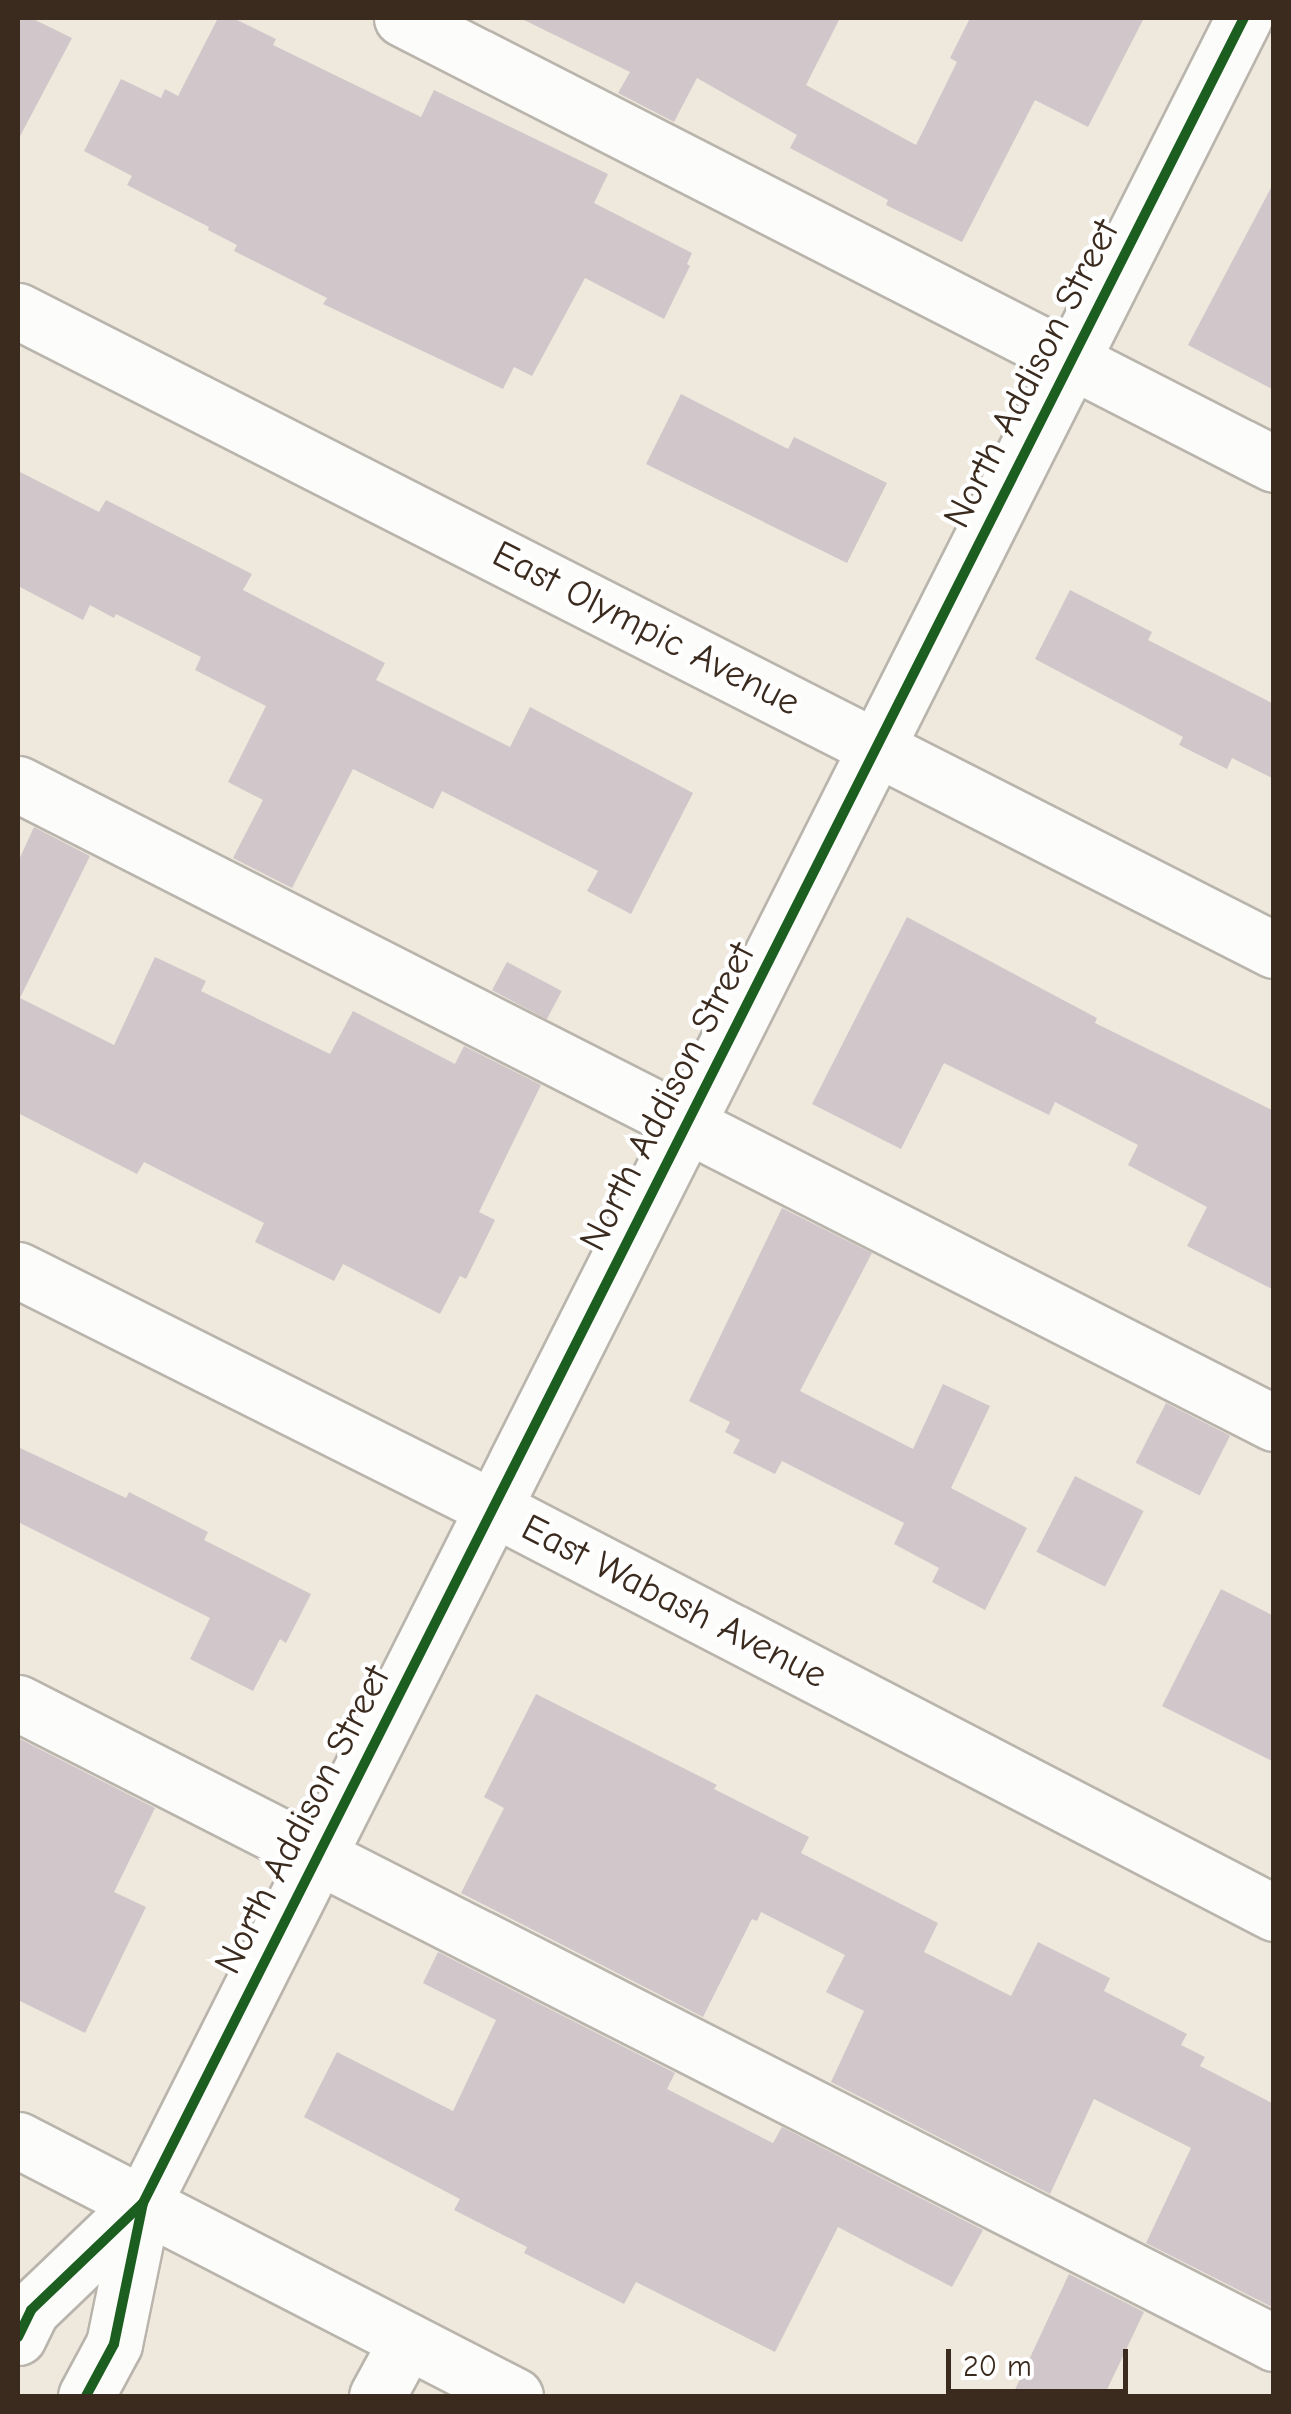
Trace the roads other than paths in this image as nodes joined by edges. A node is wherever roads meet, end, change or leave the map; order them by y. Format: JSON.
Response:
{"nodes":[{"id":1,"x":402,"y":18,"type":"edge"},
{"id":2,"x":1244,"y":18,"type":"edge"},
{"id":3,"x":18,"y":311,"type":"edge"},
{"id":4,"x":1072,"y":360,"type":"junction"},
{"id":5,"x":1274,"y":464,"type":"edge"},
{"id":6,"x":877,"y":746,"type":"junction"},
{"id":7,"x":18,"y":784,"type":"edge"},
{"id":8,"x":1274,"y":950,"type":"edge"},
{"id":9,"x":688,"y":1123,"type":"junction"},
{"id":10,"x":18,"y":1270,"type":"edge"},
{"id":11,"x":1274,"y":1423,"type":"edge"},
{"id":12,"x":494,"y":1510,"type":"junction"},
{"id":13,"x":18,"y":1703,"type":"edge"},
{"id":14,"x":318,"y":1856,"type":"junction"},
{"id":15,"x":1274,"y":1913,"type":"edge"},
{"id":16,"x":18,"y":2140,"type":"edge"},
{"id":17,"x":143,"y":2203,"type":"junction"},
{"id":18,"x":18,"y":2337,"type":"edge"},
{"id":19,"x":406,"y":2341,"type":"junction"},
{"id":20,"x":1274,"y":2343,"type":"edge"},
{"id":21,"x":86,"y":2396,"type":"edge"},
{"id":22,"x":376,"y":2396,"type":"edge"},
{"id":23,"x":515,"y":2396,"type":"edge"}],
"edges":[{"from":1,"to":4,"type":"street"},
{"from":2,"to":4,"type":"street","name":"North Addison Street"},
{"from":3,"to":6,"type":"street","name":"East Olympic Avenue"},
{"from":4,"to":5,"type":"street"},
{"from":4,"to":6,"type":"street","name":"North Addison Street"},
{"from":6,"to":8,"type":"street","name":"East Olympic Avenue"},
{"from":6,"to":9,"type":"street","name":"North Addison Street"},
{"from":7,"to":9,"type":"street"},
{"from":9,"to":11,"type":"street"},
{"from":9,"to":12,"type":"street","name":"North Addison Street"},
{"from":10,"to":12,"type":"street","name":"East Wabash Avenue"},
{"from":12,"to":14,"type":"street","name":"North Addison Street"},
{"from":12,"to":15,"type":"street","name":"East Wabash Avenue"},
{"from":13,"to":14,"type":"street"},
{"from":14,"to":17,"type":"street","name":"North Addison Street"},
{"from":14,"to":20,"type":"street"},
{"from":16,"to":17,"type":"street"},
{"from":17,"to":18,"type":"street","name":"North Addison Street"},
{"from":17,"to":19,"type":"street"},
{"from":17,"to":21,"type":"street","name":"North Addison Street"},
{"from":19,"to":22,"type":"street"},
{"from":19,"to":23,"type":"street"}]}
